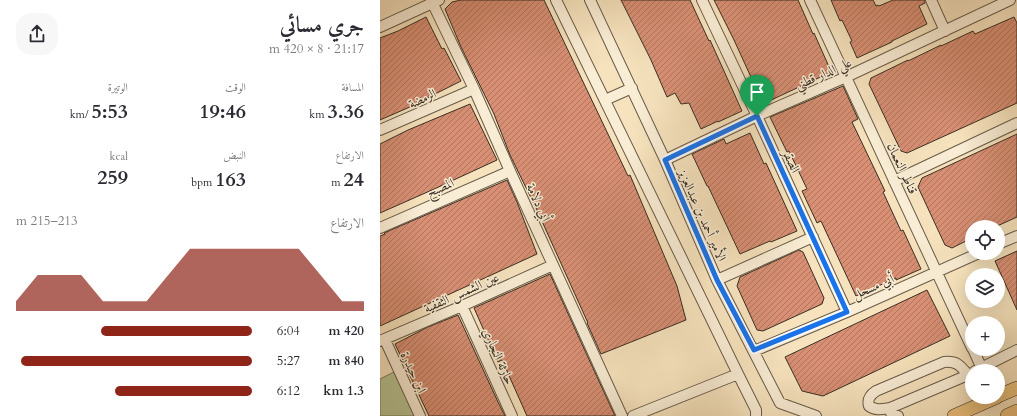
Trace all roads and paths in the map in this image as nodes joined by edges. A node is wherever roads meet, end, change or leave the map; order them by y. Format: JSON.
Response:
{"nodes":[{"id":1,"x":556,"y":0,"type":"edge"},
{"id":2,"x":590,"y":0,"type":"edge"},
{"id":3,"x":702,"y":0,"type":"edge"},
{"id":4,"x":810,"y":0,"type":"edge"},
{"id":5,"x":931,"y":0,"type":"edge"},
{"id":6,"x":1010,"y":0,"type":"edge"},
{"id":7,"x":434,"y":1,"type":"edge"},
{"id":8,"x":380,"y":27,"type":"edge"},
{"id":9,"x":946,"y":31,"type":"junction"},
{"id":10,"x":846,"y":77,"type":"junction"},
{"id":11,"x":632,"y":88,"type":"junction"},
{"id":12,"x":474,"y":89,"type":"junction"},
{"id":13,"x":605,"y":100,"type":"junction"},
{"id":14,"x":757,"y":116,"type":"junction"},
{"id":15,"x":1017,"y":123,"type":"edge"},
{"id":16,"x":380,"y":130,"type":"edge"},
{"id":17,"x":665,"y":160,"type":"junction"},
{"id":18,"x":510,"y":171,"type":"junction"},
{"id":19,"x":894,"y":181,"type":"junction"},
{"id":20,"x":380,"y":228,"type":"edge"},
{"id":21,"x":1017,"y":236,"type":"edge"},
{"id":22,"x":813,"y":237,"type":"junction"},
{"id":23,"x":1005,"y":241,"type":"edge"},
{"id":24,"x":965,"y":259,"type":"edge"},
{"id":25,"x":553,"y":265,"type":"junction"},
{"id":26,"x":937,"y":272,"type":"junction"},
{"id":27,"x":717,"y":280,"type":"junction"},
{"id":28,"x":462,"y":306,"type":"junction"},
{"id":29,"x":847,"y":312,"type":"junction"},
{"id":30,"x":965,"y":333,"type":"edge"},
{"id":31,"x":382,"y":340,"type":"edge"},
{"id":32,"x":754,"y":350,"type":"junction"},
{"id":33,"x":1017,"y":350,"type":"edge"},
{"id":34,"x":990,"y":364,"type":"edge"},
{"id":35,"x":965,"y":367,"type":"edge"},
{"id":36,"x":738,"y":374,"type":"junction"},
{"id":37,"x":965,"y":376,"type":"edge"},
{"id":38,"x":1017,"y":388,"type":"edge"},
{"id":39,"x":1005,"y":393,"type":"edge"},
{"id":40,"x":981,"y":404,"type":"edge"},
{"id":41,"x":890,"y":408,"type":"junction"},
{"id":42,"x":1017,"y":412,"type":"edge"},
{"id":43,"x":420,"y":416,"type":"edge"},
{"id":44,"x":512,"y":416,"type":"edge"},
{"id":45,"x":622,"y":416,"type":"edge"},
{"id":46,"x":633,"y":416,"type":"edge"},
{"id":47,"x":756,"y":416,"type":"edge"},
{"id":48,"x":816,"y":416,"type":"edge"},
{"id":49,"x":898,"y":416,"type":"edge"},
{"id":50,"x":954,"y":416,"type":"edge"},
{"id":51,"x":1008,"y":416,"type":"edge"}],
"edges":[{"from":1,"to":13,"type":"street"},
{"from":2,"to":11,"type":"street","name":"الأمير أحمد بن عبدالعزيز"},
{"from":3,"to":14,"type":"street","name":"الصقر"},
{"from":4,"to":10,"type":"street","name":"قناطر النعمان"},
{"from":5,"to":9,"type":"street"},
{"from":6,"to":9,"type":"street","name":"علي الدار قطني"},
{"from":7,"to":8,"type":"street"},
{"from":7,"to":12,"type":"street","name":"أبي دلامة"},
{"from":9,"to":10,"type":"street","name":"علي الدار قطني"},
{"from":10,"to":14,"type":"street","name":"علي الدار قطني"},
{"from":10,"to":19,"type":"street","name":"قناطر النعمان"},
{"from":11,"to":13,"type":"street"},
{"from":11,"to":17,"type":"street","name":"الأمير أحمد بن عبدالعزيز"},
{"from":12,"to":16,"type":"street","name":"الرمضة"},
{"from":12,"to":18,"type":"street","name":"أبي دلامة"},
{"from":13,"to":36,"type":"street"},
{"from":14,"to":17,"type":"street","name":"علي الدار قطني"},
{"from":14,"to":22,"type":"street","name":"الصقر"},
{"from":15,"to":19,"type":"street"},
{"from":17,"to":27,"type":"street","name":"الأمير أحمد بن عبدالعزيز"},
{"from":18,"to":20,"type":"street","name":"المصبح"},
{"from":18,"to":25,"type":"street","name":"أبي دلامة"},
{"from":19,"to":26,"type":"street","name":"قناطر النعمان"},
{"from":21,"to":23,"type":"street"},
{"from":22,"to":27,"type":"street"},
{"from":22,"to":29,"type":"street","name":"الصقر"},
{"from":24,"to":26,"type":"street","name":"أبي مسحل"},
{"from":25,"to":28,"type":"street","name":"عين الشمس الثقفية"},
{"from":25,"to":45,"type":"street","name":"أبي دلامة"},
{"from":26,"to":29,"type":"street","name":"أبي مسحل"},
{"from":26,"to":30,"type":"street","name":"قناطر النعمان"},
{"from":27,"to":32,"type":"street","name":"الأمير أحمد بن عبدالعزيز"},
{"from":28,"to":31,"type":"street","name":"عين الشمس الثقفية"},
{"from":28,"to":44,"type":"street","name":"حارثة النجاري"},
{"from":29,"to":32,"type":"street","name":"أبي مسحل"},
{"from":31,"to":43,"type":"street","name":"ابن حيدرة"},
{"from":32,"to":48,"type":"street","name":"الأمير أحمد بن عبدالعزيز"},
{"from":33,"to":34,"type":"street"},
{"from":35,"to":41,"type":"street"},
{"from":36,"to":46,"type":"street"},
{"from":36,"to":47,"type":"street"},
{"from":37,"to":41,"type":"street"},
{"from":38,"to":39,"type":"main road"},
{"from":40,"to":50,"type":"main road"},
{"from":41,"to":49,"type":"street"},
{"from":42,"to":51,"type":"highway"}]}
